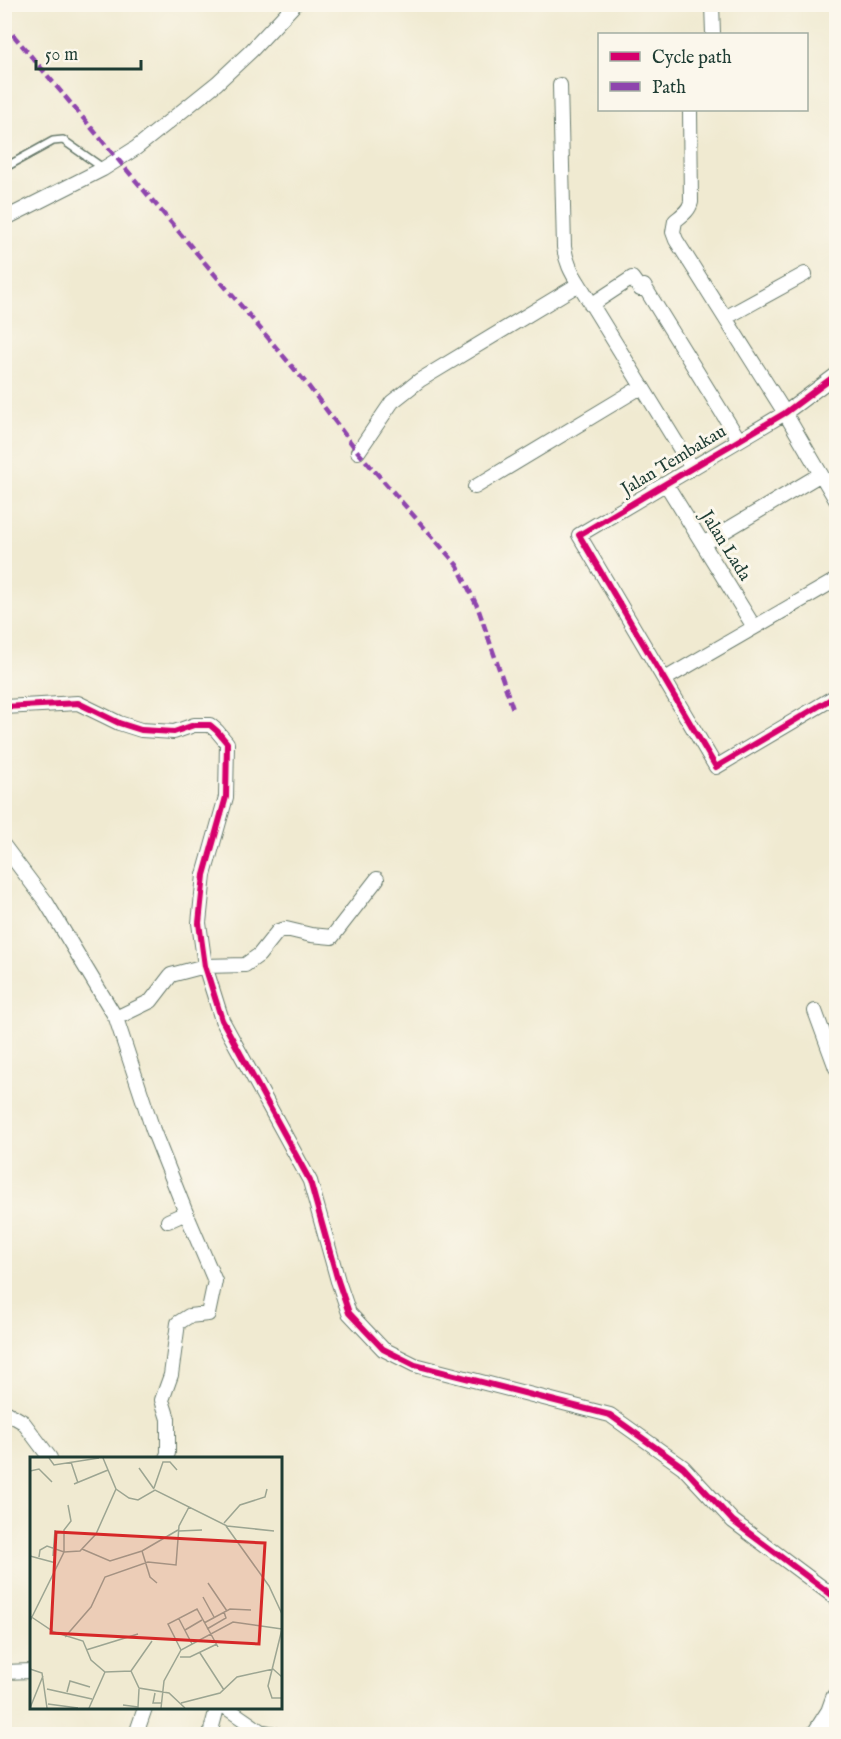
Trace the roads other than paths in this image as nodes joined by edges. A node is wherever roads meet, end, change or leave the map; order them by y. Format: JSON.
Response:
{"nodes":[{"id":1,"x":295,"y":4,"type":"edge"},
{"id":2,"x":712,"y":4,"type":"edge"},
{"id":3,"x":713,"y":33,"type":"edge"},
{"id":4,"x":560,"y":85,"type":"dead end"},
{"id":5,"x":690,"y":111,"type":"edge"},
{"id":6,"x":4,"y":168,"type":"edge"},
{"id":7,"x":103,"y":169,"type":"junction"},
{"id":8,"x":4,"y":219,"type":"edge"},
{"id":9,"x":805,"y":274,"type":"dead end"},
{"id":10,"x":579,"y":284,"type":"junction"},
{"id":11,"x":591,"y":305,"type":"junction"},
{"id":12,"x":725,"y":318,"type":"junction"},
{"id":13,"x":837,"y":375,"type":"edge"},
{"id":14,"x":641,"y":387,"type":"junction"},
{"id":15,"x":784,"y":413,"type":"junction"},
{"id":16,"x":739,"y":440,"type":"junction"},
{"id":17,"x":358,"y":452,"type":"dead end"},
{"id":18,"x":692,"y":468,"type":"junction"},
{"id":19,"x":821,"y":474,"type":"junction"},
{"id":20,"x":666,"y":484,"type":"junction"},
{"id":21,"x":475,"y":487,"type":"dead end"},
{"id":22,"x":837,"y":500,"type":"edge"},
{"id":23,"x":703,"y":544,"type":"junction"},
{"id":24,"x":837,"y":580,"type":"edge"},
{"id":25,"x":754,"y":627,"type":"junction"},
{"id":26,"x":665,"y":679,"type":"junction"},
{"id":27,"x":837,"y":696,"type":"edge"},
{"id":28,"x":4,"y":707,"type":"edge"},
{"id":29,"x":4,"y":846,"type":"edge"},
{"id":30,"x":377,"y":879,"type":"dead end"},
{"id":31,"x":205,"y":966,"type":"junction"},
{"id":32,"x":814,"y":1011,"type":"dead end"},
{"id":33,"x":116,"y":1018,"type":"junction"},
{"id":34,"x":837,"y":1068,"type":"edge"},
{"id":35,"x":186,"y":1213,"type":"junction"},
{"id":36,"x":168,"y":1221,"type":"dead end"},
{"id":37,"x":4,"y":1411,"type":"edge"},
{"id":38,"x":49,"y":1457,"type":"edge"},
{"id":39,"x":166,"y":1457,"type":"edge"},
{"id":40,"x":837,"y":1598,"type":"edge"},
{"id":41,"x":30,"y":1671,"type":"edge"},
{"id":42,"x":4,"y":1672,"type":"edge"},
{"id":43,"x":837,"y":1698,"type":"edge"},
{"id":44,"x":144,"y":1709,"type":"edge"},
{"id":45,"x":217,"y":1709,"type":"edge"},
{"id":46,"x":230,"y":1709,"type":"edge"},
{"id":47,"x":259,"y":1732,"type":"edge"},
{"id":48,"x":136,"y":1734,"type":"edge"},
{"id":49,"x":210,"y":1734,"type":"edge"},
{"id":50,"x":275,"y":1734,"type":"edge"},
{"id":51,"x":817,"y":1734,"type":"edge"}],
"edges":[{"from":1,"to":7,"type":"street"},
{"from":2,"to":3,"type":"street"},
{"from":4,"to":10,"type":"street"},
{"from":5,"to":12,"type":"street"},
{"from":6,"to":7,"type":"lane"},
{"from":7,"to":8,"type":"street"},
{"from":9,"to":12,"type":"street"},
{"from":10,"to":11,"type":"street"},
{"from":10,"to":17,"type":"street"},
{"from":11,"to":14,"type":"street"},
{"from":11,"to":16,"type":"street"},
{"from":12,"to":15,"type":"street"},
{"from":13,"to":15,"type":"street","name":"Jalan Tembakau"},
{"from":14,"to":18,"type":"street"},
{"from":14,"to":21,"type":"street"},
{"from":15,"to":16,"type":"street","name":"Jalan Tembakau"},
{"from":15,"to":19,"type":"street"},
{"from":16,"to":18,"type":"street","name":"Jalan Tembakau"},
{"from":18,"to":20,"type":"street","name":"Jalan Tembakau"},
{"from":19,"to":22,"type":"street"},
{"from":19,"to":23,"type":"street"},
{"from":20,"to":23,"type":"street","name":"Jalan Lada"},
{"from":20,"to":26,"type":"street","name":"Jalan Tembakau"},
{"from":23,"to":25,"type":"street","name":"Jalan Lada"},
{"from":24,"to":25,"type":"street"},
{"from":25,"to":26,"type":"street"},
{"from":26,"to":27,"type":"street"},
{"from":28,"to":31,"type":"street"},
{"from":29,"to":33,"type":"street"},
{"from":30,"to":31,"type":"street"},
{"from":31,"to":33,"type":"street"},
{"from":31,"to":40,"type":"street"},
{"from":32,"to":34,"type":"street"},
{"from":33,"to":35,"type":"street"},
{"from":35,"to":36,"type":"street"},
{"from":35,"to":39,"type":"street"},
{"from":37,"to":38,"type":"street"},
{"from":41,"to":42,"type":"street"},
{"from":43,"to":51,"type":"street"},
{"from":44,"to":48,"type":"street"},
{"from":45,"to":49,"type":"street"},
{"from":46,"to":47,"type":"street"},
{"from":47,"to":50,"type":"street"}]}
